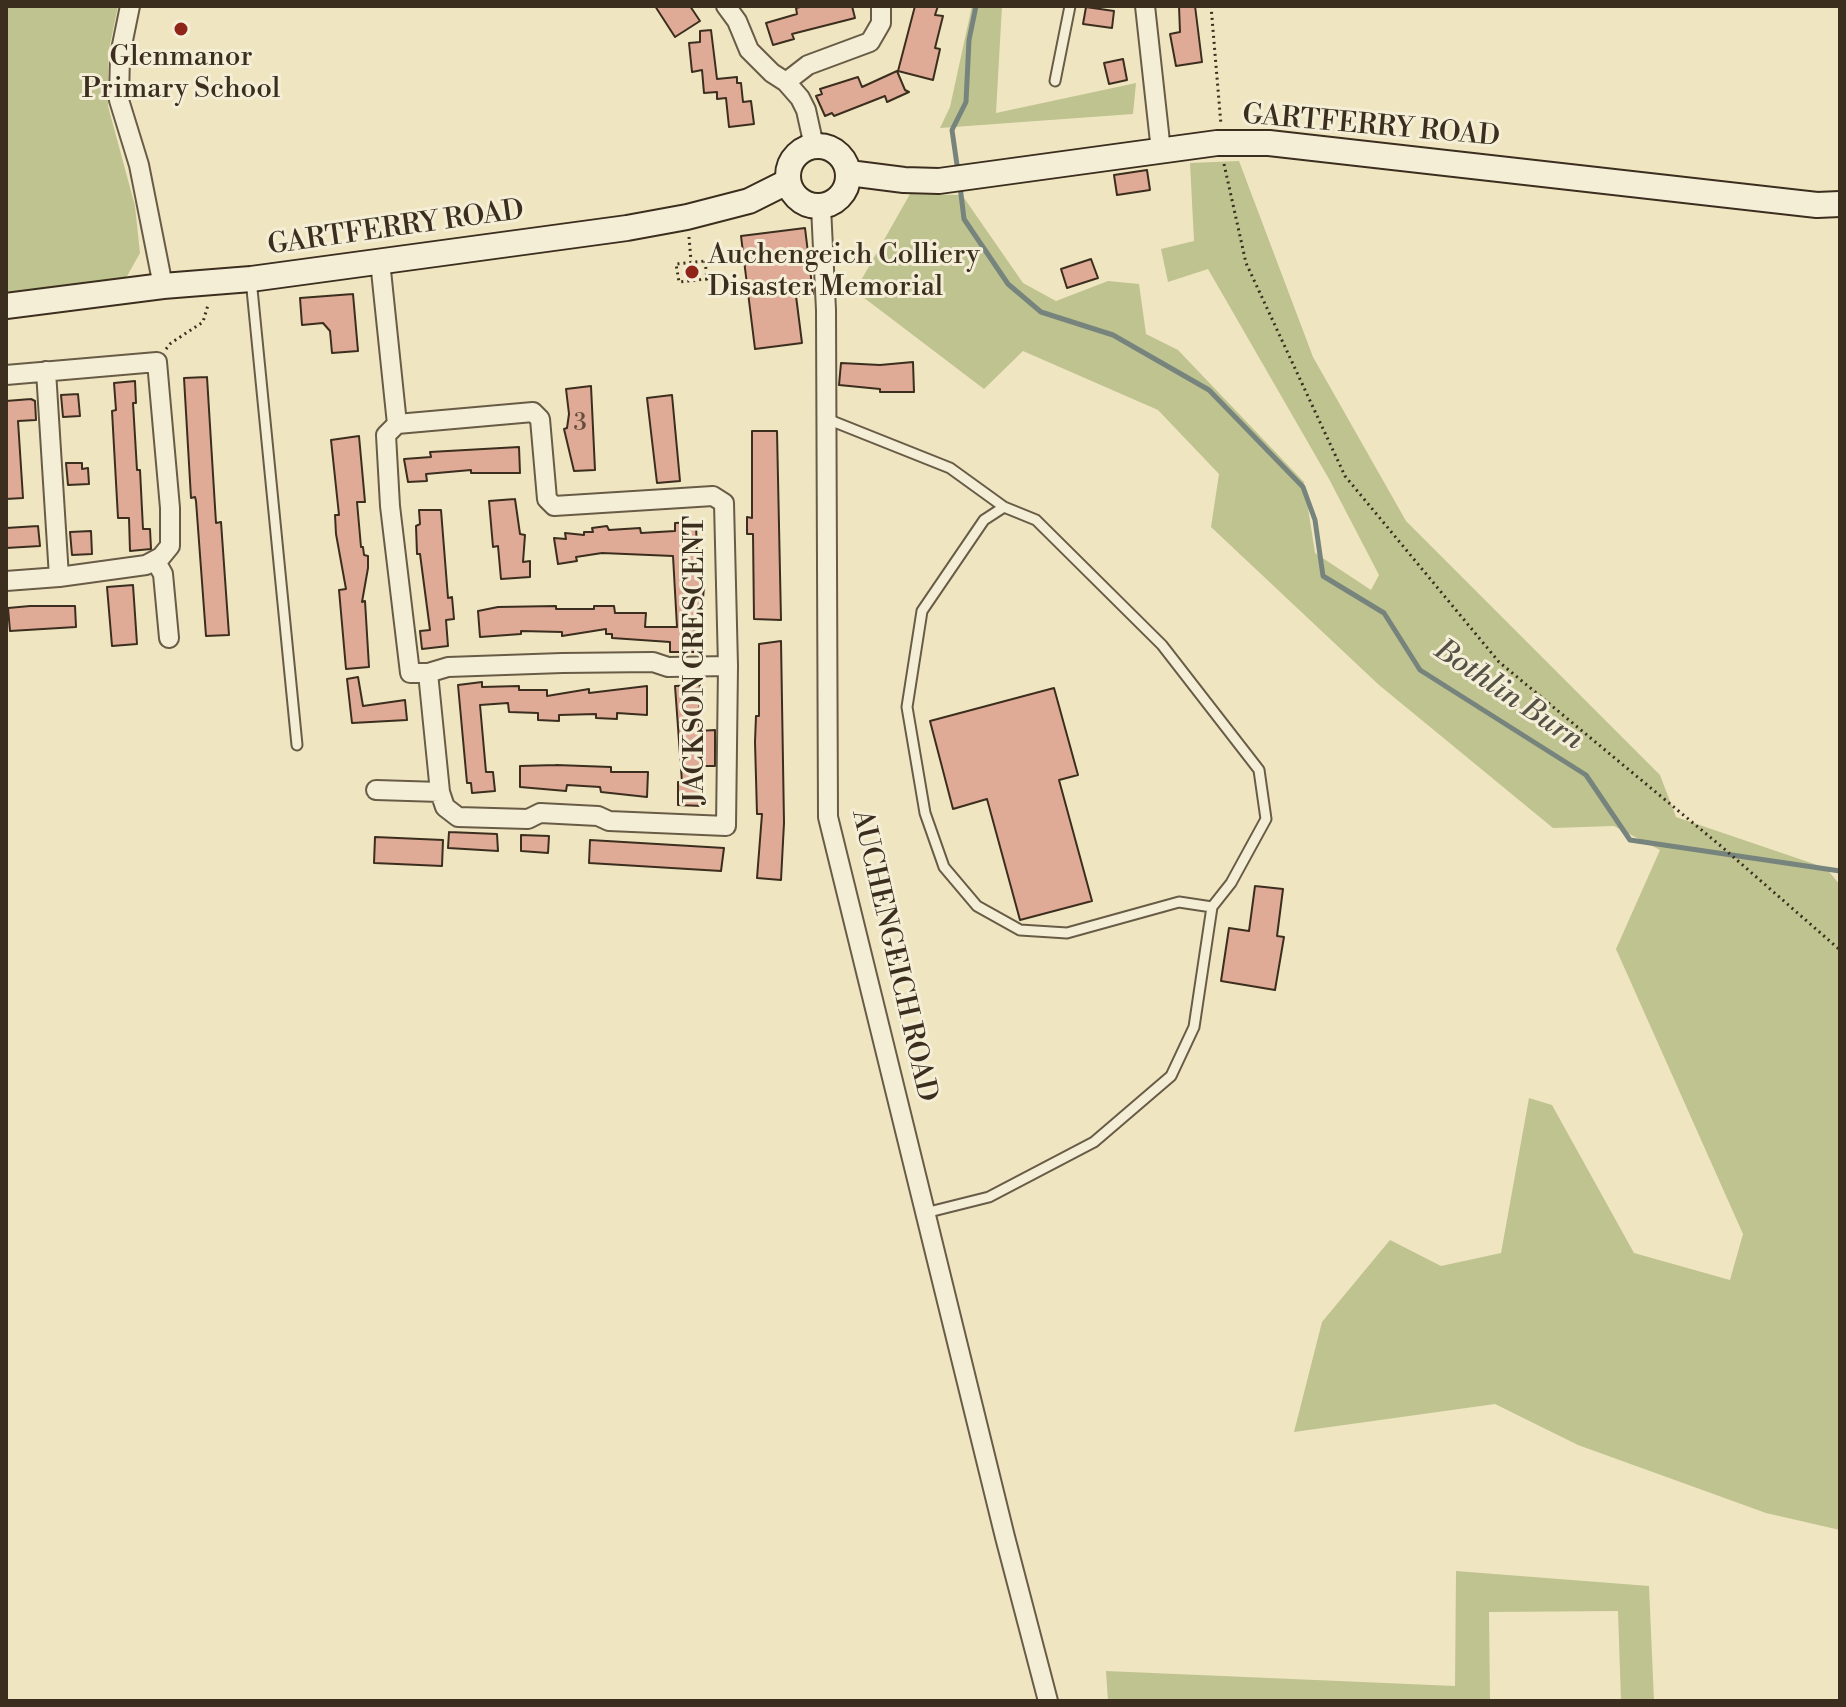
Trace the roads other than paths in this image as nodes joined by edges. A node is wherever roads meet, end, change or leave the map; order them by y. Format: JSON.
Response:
{"nodes":[{"id":1,"x":130,"y":6,"type":"edge"},
{"id":2,"x":726,"y":6,"type":"edge"},
{"id":3,"x":881,"y":6,"type":"edge"},
{"id":4,"x":1070,"y":6,"type":"edge"},
{"id":5,"x":1145,"y":6,"type":"edge"},
{"id":6,"x":1055,"y":81,"type":"dead end"},
{"id":7,"x":786,"y":82,"type":"junction"},
{"id":8,"x":814,"y":146,"type":"junction"},
{"id":9,"x":1161,"y":151,"type":"junction"},
{"id":10,"x":849,"y":173,"type":"junction"},
{"id":11,"x":787,"y":182,"type":"junction"},
{"id":12,"x":1840,"y":204,"type":"edge"},
{"id":13,"x":821,"y":207,"type":"junction"},
{"id":14,"x":380,"y":261,"type":"junction"},
{"id":15,"x":251,"y":279,"type":"junction"},
{"id":16,"x":163,"y":286,"type":"junction"},
{"id":17,"x":6,"y":306,"type":"edge"},
{"id":18,"x":46,"y":371,"type":"junction"},
{"id":19,"x":6,"y":375,"type":"edge"},
{"id":20,"x":827,"y":419,"type":"junction"},
{"id":21,"x":397,"y":424,"type":"junction"},
{"id":22,"x":1004,"y":507,"type":"junction"},
{"id":23,"x":155,"y":560,"type":"junction"},
{"id":24,"x":59,"y":577,"type":"junction"},
{"id":25,"x":6,"y":581,"type":"edge"},
{"id":26,"x":169,"y":638,"type":"dead end"},
{"id":27,"x":728,"y":666,"type":"junction"},
{"id":28,"x":428,"y":673,"type":"junction"},
{"id":29,"x":297,"y":745,"type":"dead end"},
{"id":30,"x":376,"y":790,"type":"dead end"},
{"id":31,"x":440,"y":792,"type":"junction"},
{"id":32,"x":1212,"y":907,"type":"junction"},
{"id":33,"x":925,"y":1213,"type":"junction"},
{"id":34,"x":1048,"y":1701,"type":"edge"}],
"edges":[{"from":1,"to":16,"type":"street"},
{"from":2,"to":7,"type":"street"},
{"from":3,"to":7,"type":"street"},
{"from":4,"to":6,"type":"lane"},
{"from":5,"to":9,"type":"street"},
{"from":7,"to":8,"type":"street"},
{"from":8,"to":10,"type":"street"},
{"from":8,"to":11,"type":"street"},
{"from":9,"to":10,"type":"street","name":"GARTFERRY ROAD"},
{"from":9,"to":12,"type":"street","name":"GARTFERRY ROAD"},
{"from":10,"to":13,"type":"street"},
{"from":11,"to":13,"type":"street"},
{"from":11,"to":14,"type":"street","name":"GARTFERRY ROAD"},
{"from":13,"to":20,"type":"street","name":"AUCHENGEICH ROAD"},
{"from":14,"to":15,"type":"street","name":"GARTFERRY ROAD"},
{"from":14,"to":21,"type":"street"},
{"from":15,"to":16,"type":"street","name":"GARTFERRY ROAD"},
{"from":15,"to":29,"type":"lane"},
{"from":16,"to":17,"type":"street","name":"GARTFERRY ROAD"},
{"from":18,"to":19,"type":"street"},
{"from":18,"to":23,"type":"street"},
{"from":18,"to":24,"type":"street"},
{"from":20,"to":22,"type":"lane"},
{"from":20,"to":33,"type":"street","name":"AUCHENGEICH ROAD"},
{"from":21,"to":27,"type":"street","name":"JACKSON CRESCENT"},
{"from":21,"to":28,"type":"street"},
{"from":22,"to":32,"type":"lane"},
{"from":22,"to":32,"type":"lane"},
{"from":23,"to":24,"type":"street"},
{"from":23,"to":26,"type":"street"},
{"from":24,"to":25,"type":"street"},
{"from":27,"to":28,"type":"street"},
{"from":27,"to":31,"type":"street","name":"JACKSON CRESCENT"},
{"from":28,"to":31,"type":"street"},
{"from":30,"to":31,"type":"street"},
{"from":32,"to":33,"type":"lane"},
{"from":33,"to":34,"type":"street","name":"AUCHENGEICH ROAD"}]}
